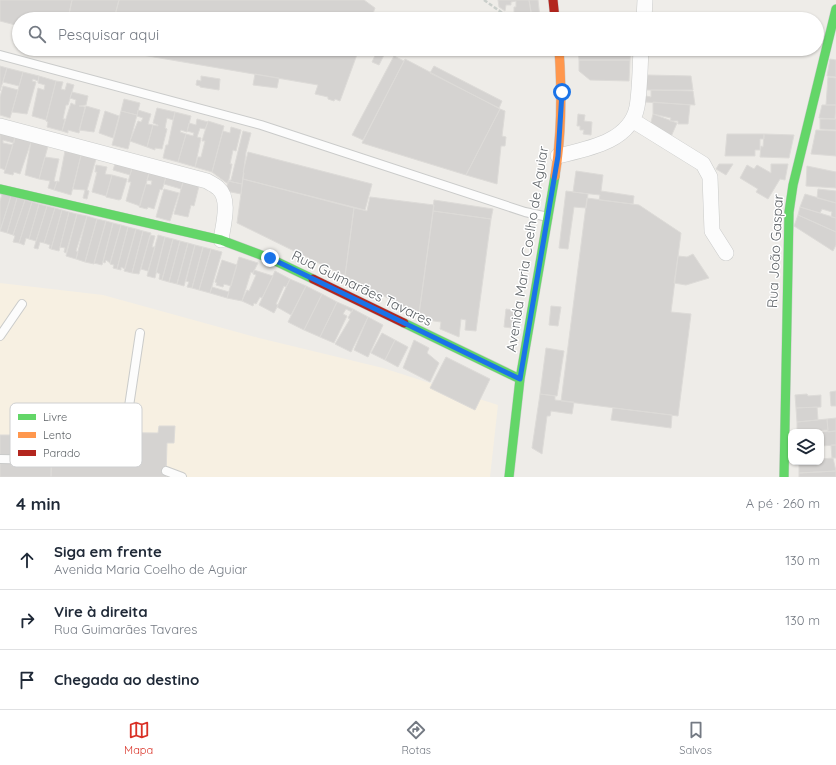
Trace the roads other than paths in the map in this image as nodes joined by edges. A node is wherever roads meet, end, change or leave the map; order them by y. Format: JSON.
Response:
{"nodes":[{"id":1,"x":553,"y":0,"type":"edge"},
{"id":2,"x":645,"y":0,"type":"edge"},
{"id":3,"x":836,"y":9,"type":"edge"},
{"id":4,"x":555,"y":12,"type":"edge"},
{"id":5,"x":644,"y":12,"type":"edge"},
{"id":6,"x":0,"y":55,"type":"edge"},
{"id":7,"x":559,"y":56,"type":"edge"},
{"id":8,"x":641,"y":56,"type":"edge"},
{"id":9,"x":632,"y":120,"type":"junction"},
{"id":10,"x":0,"y":126,"type":"edge"},
{"id":11,"x":558,"y":156,"type":"junction"},
{"id":12,"x":0,"y":189,"type":"edge"},
{"id":13,"x":548,"y":217,"type":"junction"},
{"id":14,"x":221,"y":240,"type":"junction"},
{"id":15,"x":726,"y":253,"type":"dead end"},
{"id":16,"x":22,"y":304,"type":"dead end"},
{"id":17,"x":140,"y":332,"type":"dead end"},
{"id":18,"x":0,"y":336,"type":"edge"},
{"id":19,"x":520,"y":379,"type":"junction"},
{"id":20,"x":129,"y":403,"type":"edge"},
{"id":21,"x":0,"y":459,"type":"edge"},
{"id":22,"x":10,"y":459,"type":"edge"},
{"id":23,"x":783,"y":470,"type":"edge"},
{"id":24,"x":166,"y":471,"type":"dead end"},
{"id":25,"x":182,"y":477,"type":"edge"},
{"id":26,"x":509,"y":477,"type":"edge"},
{"id":27,"x":777,"y":477,"type":"edge"}],
"edges":[{"from":1,"to":4,"type":"street"},
{"from":2,"to":5,"type":"street"},
{"from":3,"to":23,"type":"street","name":"Rua João Gaspar"},
{"from":6,"to":13,"type":"lane"},
{"from":7,"to":11,"type":"street","name":"Avenida Maria Coelho de Aguiar"},
{"from":8,"to":9,"type":"street"},
{"from":9,"to":11,"type":"street"},
{"from":9,"to":15,"type":"street"},
{"from":10,"to":14,"type":"street"},
{"from":11,"to":13,"type":"street","name":"Avenida Maria Coelho de Aguiar"},
{"from":12,"to":14,"type":"street","name":"Rua Guimarães Tavares"},
{"from":13,"to":19,"type":"street","name":"Avenida Maria Coelho de Aguiar"},
{"from":14,"to":19,"type":"street","name":"Rua Guimarães Tavares"},
{"from":16,"to":18,"type":"lane"},
{"from":17,"to":20,"type":"lane"},
{"from":19,"to":26,"type":"street","name":"Avenida Maria Coelho de Aguiar"},
{"from":21,"to":22,"type":"lane"},
{"from":23,"to":27,"type":"street"},
{"from":24,"to":25,"type":"lane"}]}
